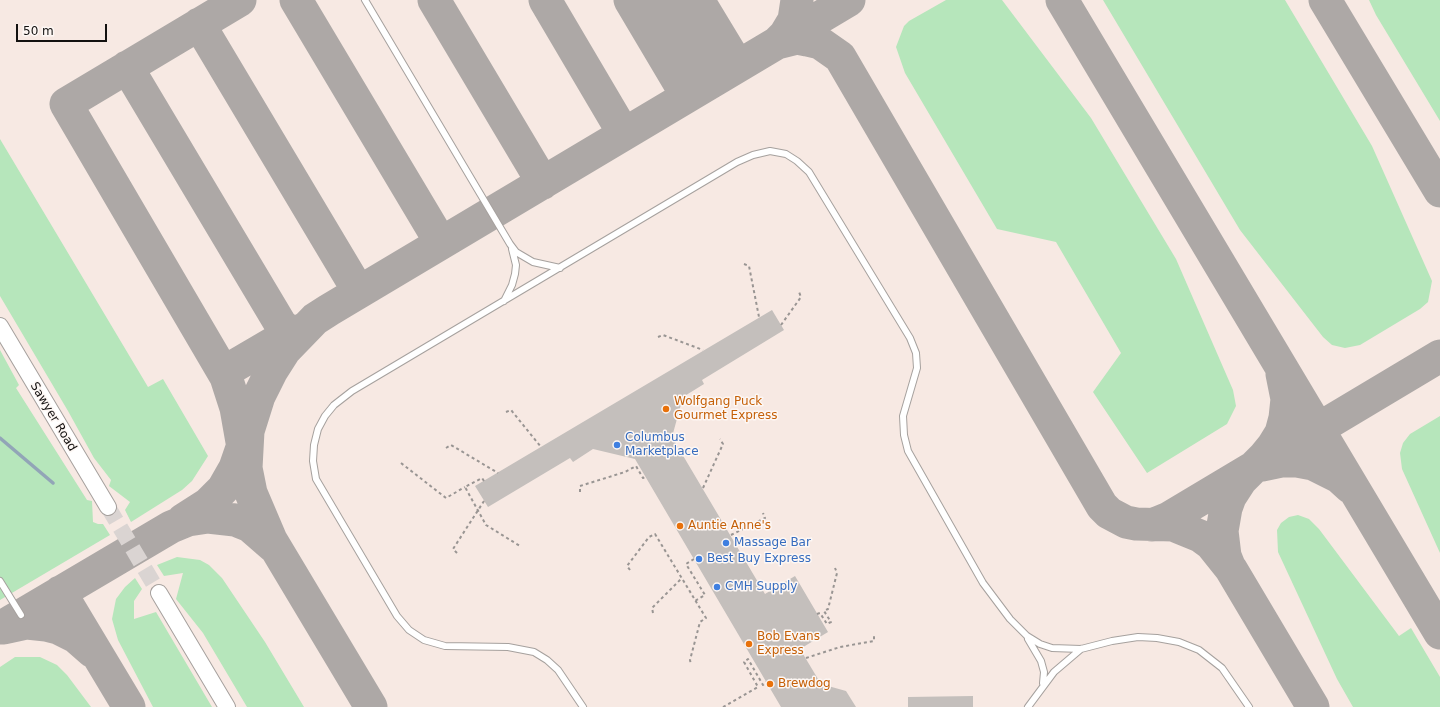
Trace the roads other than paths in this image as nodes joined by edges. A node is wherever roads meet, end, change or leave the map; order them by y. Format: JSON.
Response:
{"nodes":[{"id":1,"x":365,"y":0,"type":"edge"},
{"id":2,"x":510,"y":244,"type":"junction"},
{"id":3,"x":560,"y":268,"type":"junction"},
{"id":4,"x":503,"y":302,"type":"junction"},
{"id":5,"x":0,"y":326,"type":"edge"},
{"id":6,"x":108,"y":507,"type":"tunnel mouth"},
{"id":7,"x":0,"y":581,"type":"edge"},
{"id":8,"x":159,"y":593,"type":"tunnel mouth"},
{"id":9,"x":21,"y":616,"type":"dead end"},
{"id":10,"x":1022,"y":631,"type":"junction"},
{"id":11,"x":1081,"y":649,"type":"junction"},
{"id":12,"x":1043,"y":685,"type":"junction"},
{"id":13,"x":227,"y":707,"type":"edge"},
{"id":14,"x":583,"y":707,"type":"edge"},
{"id":15,"x":1028,"y":707,"type":"edge"},
{"id":16,"x":1249,"y":707,"type":"edge"}],
"edges":[{"from":1,"to":2,"type":"lane"},
{"from":2,"to":3,"type":"lane"},
{"from":2,"to":4,"type":"lane"},
{"from":3,"to":4,"type":"lane"},
{"from":3,"to":10,"type":"lane"},
{"from":4,"to":14,"type":"lane"},
{"from":5,"to":6,"type":"street","name":"Sawyer Road"},
{"from":7,"to":9,"type":"lane"},
{"from":8,"to":13,"type":"street"},
{"from":10,"to":11,"type":"lane"},
{"from":10,"to":12,"type":"lane"},
{"from":11,"to":12,"type":"lane"},
{"from":11,"to":16,"type":"lane"},
{"from":12,"to":15,"type":"lane"}]}
